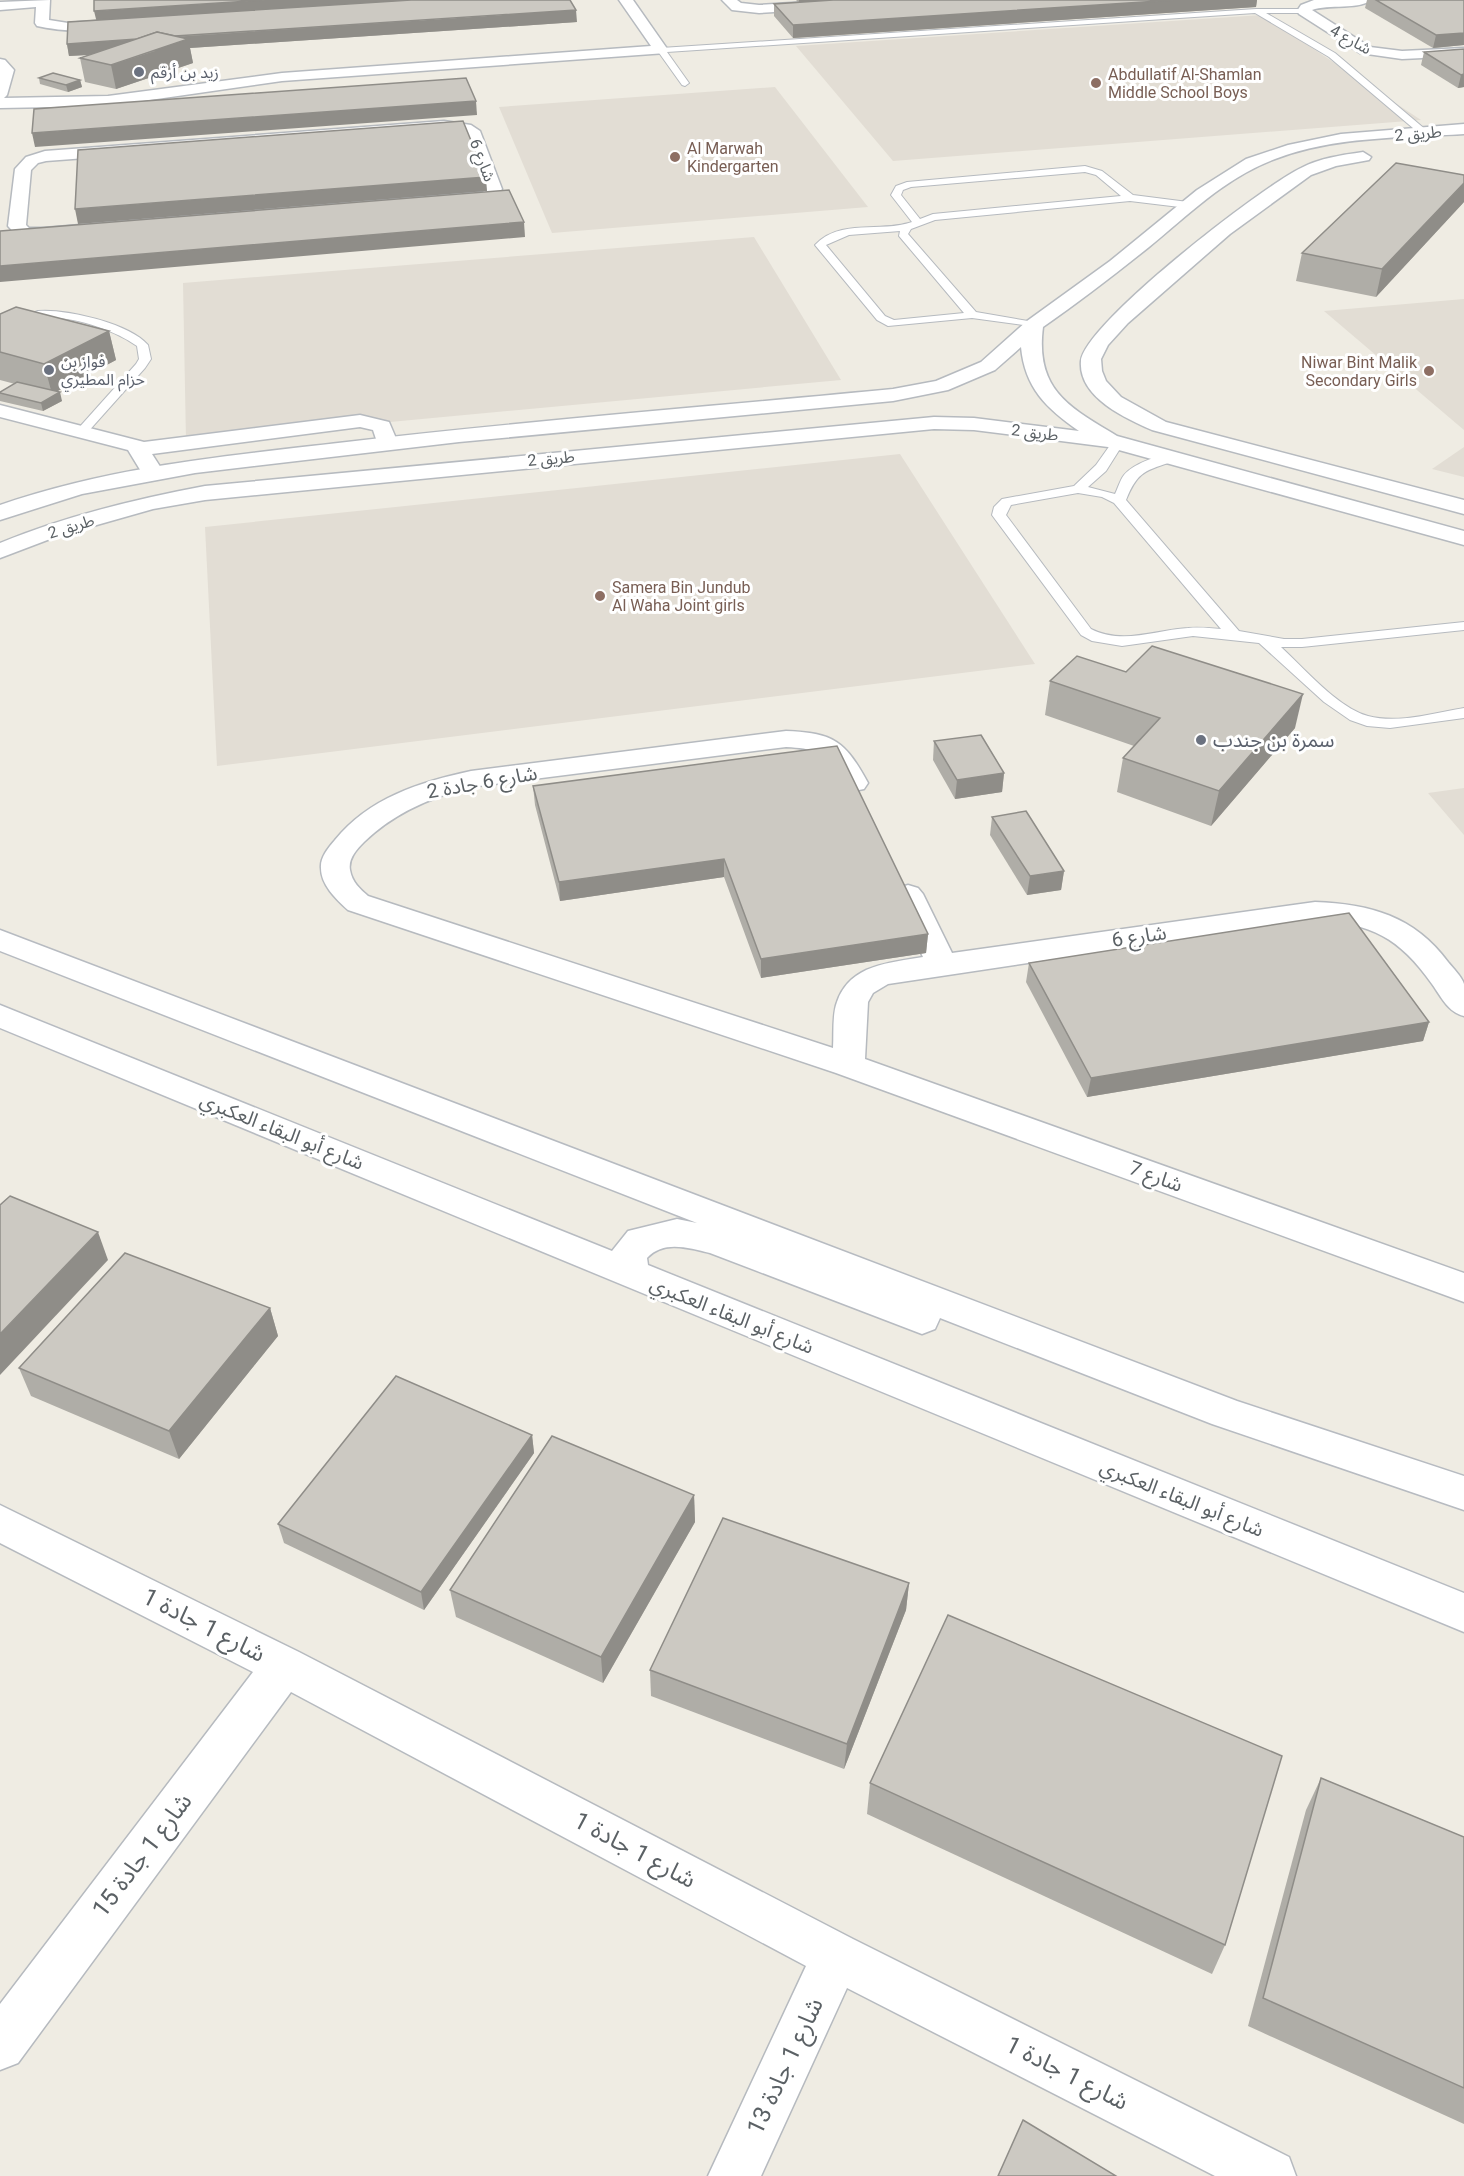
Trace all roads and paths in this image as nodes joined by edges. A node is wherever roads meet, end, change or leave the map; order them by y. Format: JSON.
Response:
{"nodes":[{"id":1,"x":626,"y":0,"type":"edge"},
{"id":2,"x":729,"y":0,"type":"edge"},
{"id":3,"x":906,"y":0,"type":"edge"},
{"id":4,"x":1364,"y":0,"type":"edge"},
{"id":5,"x":43,"y":2,"type":"edge"},
{"id":6,"x":0,"y":6,"type":"edge"},
{"id":7,"x":1256,"y":11,"type":"junction"},
{"id":8,"x":1304,"y":11,"type":"junction"},
{"id":9,"x":127,"y":24,"type":"edge"},
{"id":10,"x":661,"y":50,"type":"junction"},
{"id":11,"x":1464,"y":52,"type":"edge"},
{"id":12,"x":0,"y":63,"type":"edge"},
{"id":13,"x":685,"y":83,"type":"dead end"},
{"id":14,"x":0,"y":95,"type":"edge"},
{"id":15,"x":0,"y":103,"type":"edge"},
{"id":16,"x":1464,"y":129,"type":"edge"},
{"id":17,"x":1421,"y":140,"type":"junction"},
{"id":18,"x":1383,"y":155,"type":"dead end"},
{"id":19,"x":11,"y":156,"type":"dead end"},
{"id":20,"x":32,"y":160,"type":"junction"},
{"id":21,"x":19,"y":195,"type":"junction"},
{"id":22,"x":0,"y":196,"type":"edge"},
{"id":23,"x":1130,"y":198,"type":"junction"},
{"id":24,"x":1188,"y":205,"type":"junction"},
{"id":25,"x":912,"y":224,"type":"junction"},
{"id":26,"x":1157,"y":250,"type":"junction"},
{"id":27,"x":1196,"y":253,"type":"junction"},
{"id":28,"x":1094,"y":283,"type":"junction"},
{"id":29,"x":1134,"y":286,"type":"junction"},
{"id":30,"x":972,"y":315,"type":"junction"},
{"id":31,"x":1034,"y":325,"type":"junction"},
{"id":32,"x":0,"y":329,"type":"edge"},
{"id":33,"x":794,"y":406,"type":"junction"},
{"id":34,"x":0,"y":411,"type":"edge"},
{"id":35,"x":82,"y":432,"type":"junction"},
{"id":36,"x":809,"y":434,"type":"junction"},
{"id":37,"x":387,"y":443,"type":"junction"},
{"id":38,"x":1113,"y":443,"type":"junction"},
{"id":39,"x":139,"y":449,"type":"junction"},
{"id":40,"x":1170,"y":459,"type":"junction"},
{"id":41,"x":1311,"y":466,"type":"junction"},
{"id":42,"x":153,"y":471,"type":"junction"},
{"id":43,"x":398,"y":473,"type":"junction"},
{"id":44,"x":1078,"y":489,"type":"junction"},
{"id":45,"x":1282,"y":489,"type":"junction"},
{"id":46,"x":1119,"y":500,"type":"junction"},
{"id":47,"x":1463,"y":507,"type":"edge"},
{"id":48,"x":0,"y":513,"type":"edge"},
{"id":49,"x":1435,"y":530,"type":"junction"},
{"id":50,"x":1464,"y":538,"type":"edge"},
{"id":51,"x":0,"y":551,"type":"edge"},
{"id":52,"x":1464,"y":626,"type":"edge"},
{"id":53,"x":1234,"y":635,"type":"junction"},
{"id":54,"x":1263,"y":639,"type":"junction"},
{"id":55,"x":1464,"y":712,"type":"edge"},
{"id":56,"x":866,"y":809,"type":"edge"},
{"id":57,"x":897,"y":871,"type":"edge"},
{"id":58,"x":0,"y":940,"type":"edge"},
{"id":59,"x":942,"y":964,"type":"junction"},
{"id":60,"x":1464,"y":1006,"type":"edge"},
{"id":61,"x":0,"y":1016,"type":"edge"},
{"id":62,"x":848,"y":1065,"type":"junction"},
{"id":63,"x":632,"y":1275,"type":"junction"},
{"id":64,"x":1464,"y":1288,"type":"edge"},
{"id":65,"x":1226,"y":1413,"type":"junction"},
{"id":66,"x":1464,"y":1493,"type":"edge"},
{"id":67,"x":0,"y":1523,"type":"edge"},
{"id":68,"x":1464,"y":1613,"type":"edge"},
{"id":69,"x":284,"y":1666,"type":"junction"},
{"id":70,"x":836,"y":1956,"type":"junction"},
{"id":71,"x":0,"y":2045,"type":"edge"},
{"id":72,"x":734,"y":2176,"type":"edge"},
{"id":73,"x":1270,"y":2176,"type":"edge"}],
"edges":[{"from":1,"to":10,"type":"street"},
{"from":2,"to":3,"type":"street"},
{"from":4,"to":8,"type":"street","name":"شارع 4"},
{"from":5,"to":6,"type":"street"},
{"from":5,"to":9,"type":"street"},
{"from":7,"to":8,"type":"lane"},
{"from":7,"to":10,"type":"lane"},
{"from":7,"to":17,"type":"lane"},
{"from":8,"to":11,"type":"street","name":"شارع 4"},
{"from":10,"to":13,"type":"lane"},
{"from":10,"to":15,"type":"street"},
{"from":12,"to":14,"type":"street"},
{"from":16,"to":17,"type":"street","name":"طريق 2"},
{"from":17,"to":24,"type":"street","name":"طريق 2"},
{"from":18,"to":27,"type":"street","name":"طريق 2"},
{"from":19,"to":20,"type":"street"},
{"from":20,"to":21,"type":"street","name":"شارع 6"},
{"from":20,"to":21,"type":"street","name":"شارع 6"},
{"from":21,"to":22,"type":"street"},
{"from":23,"to":24,"type":"lane"},
{"from":23,"to":25,"type":"lane"},
{"from":23,"to":25,"type":"lane"},
{"from":24,"to":26,"type":"street","name":"طريق 2"},
{"from":25,"to":30,"type":"lane"},
{"from":25,"to":30,"type":"lane"},
{"from":26,"to":27,"type":"street"},
{"from":26,"to":28,"type":"street","name":"طريق 2"},
{"from":27,"to":29,"type":"street","name":"طريق 2"},
{"from":28,"to":29,"type":"street"},
{"from":28,"to":31,"type":"street","name":"طريق 2"},
{"from":29,"to":41,"type":"street","name":"طريق 2"},
{"from":30,"to":31,"type":"lane"},
{"from":31,"to":33,"type":"street","name":"طريق 2"},
{"from":31,"to":38,"type":"street","name":"طريق 2"},
{"from":32,"to":35,"type":"lane"},
{"from":33,"to":36,"type":"street"},
{"from":33,"to":37,"type":"street","name":"طريق 2"},
{"from":34,"to":35,"type":"street"},
{"from":35,"to":39,"type":"street"},
{"from":36,"to":38,"type":"street","name":"طريق 2"},
{"from":36,"to":43,"type":"street","name":"طريق 2"},
{"from":37,"to":39,"type":"street"},
{"from":37,"to":42,"type":"street","name":"طريق 2"},
{"from":37,"to":43,"type":"street"},
{"from":38,"to":40,"type":"street","name":"طريق 2"},
{"from":38,"to":44,"type":"lane"},
{"from":39,"to":42,"type":"street"},
{"from":40,"to":45,"type":"street","name":"طريق 2"},
{"from":40,"to":46,"type":"lane"},
{"from":41,"to":45,"type":"street"},
{"from":41,"to":47,"type":"street","name":"طريق 2"},
{"from":42,"to":48,"type":"street","name":"طريق 2"},
{"from":43,"to":51,"type":"street","name":"طريق 2"},
{"from":44,"to":46,"type":"lane"},
{"from":44,"to":53,"type":"lane"},
{"from":45,"to":49,"type":"street","name":"طريق 2"},
{"from":46,"to":53,"type":"lane"},
{"from":47,"to":49,"type":"street"},
{"from":49,"to":50,"type":"street","name":"طريق 2"},
{"from":52,"to":54,"type":"lane"},
{"from":53,"to":54,"type":"lane"},
{"from":54,"to":55,"type":"lane"},
{"from":56,"to":62,"type":"street","name":"شارع 6 جادة 2"},
{"from":57,"to":59,"type":"street"},
{"from":58,"to":65,"type":"street"},
{"from":59,"to":60,"type":"street","name":"شارع 6"},
{"from":59,"to":62,"type":"street","name":"شارع 6"},
{"from":61,"to":63,"type":"street","name":"شارع أبو البقاء العكبري"},
{"from":62,"to":64,"type":"street","name":"شارع 7"},
{"from":63,"to":65,"type":"street"},
{"from":63,"to":68,"type":"street","name":"شارع أبو البقاء العكبري"},
{"from":65,"to":66,"type":"street"},
{"from":67,"to":69,"type":"street","name":"شارع 1 جادة 1"},
{"from":69,"to":70,"type":"street","name":"شارع 1 جادة 1"},
{"from":69,"to":71,"type":"street","name":"شارع 1 جادة 15"},
{"from":70,"to":72,"type":"street","name":"شارع 1 جادة 13"},
{"from":70,"to":73,"type":"street","name":"شارع 1 جادة 1"}]}
